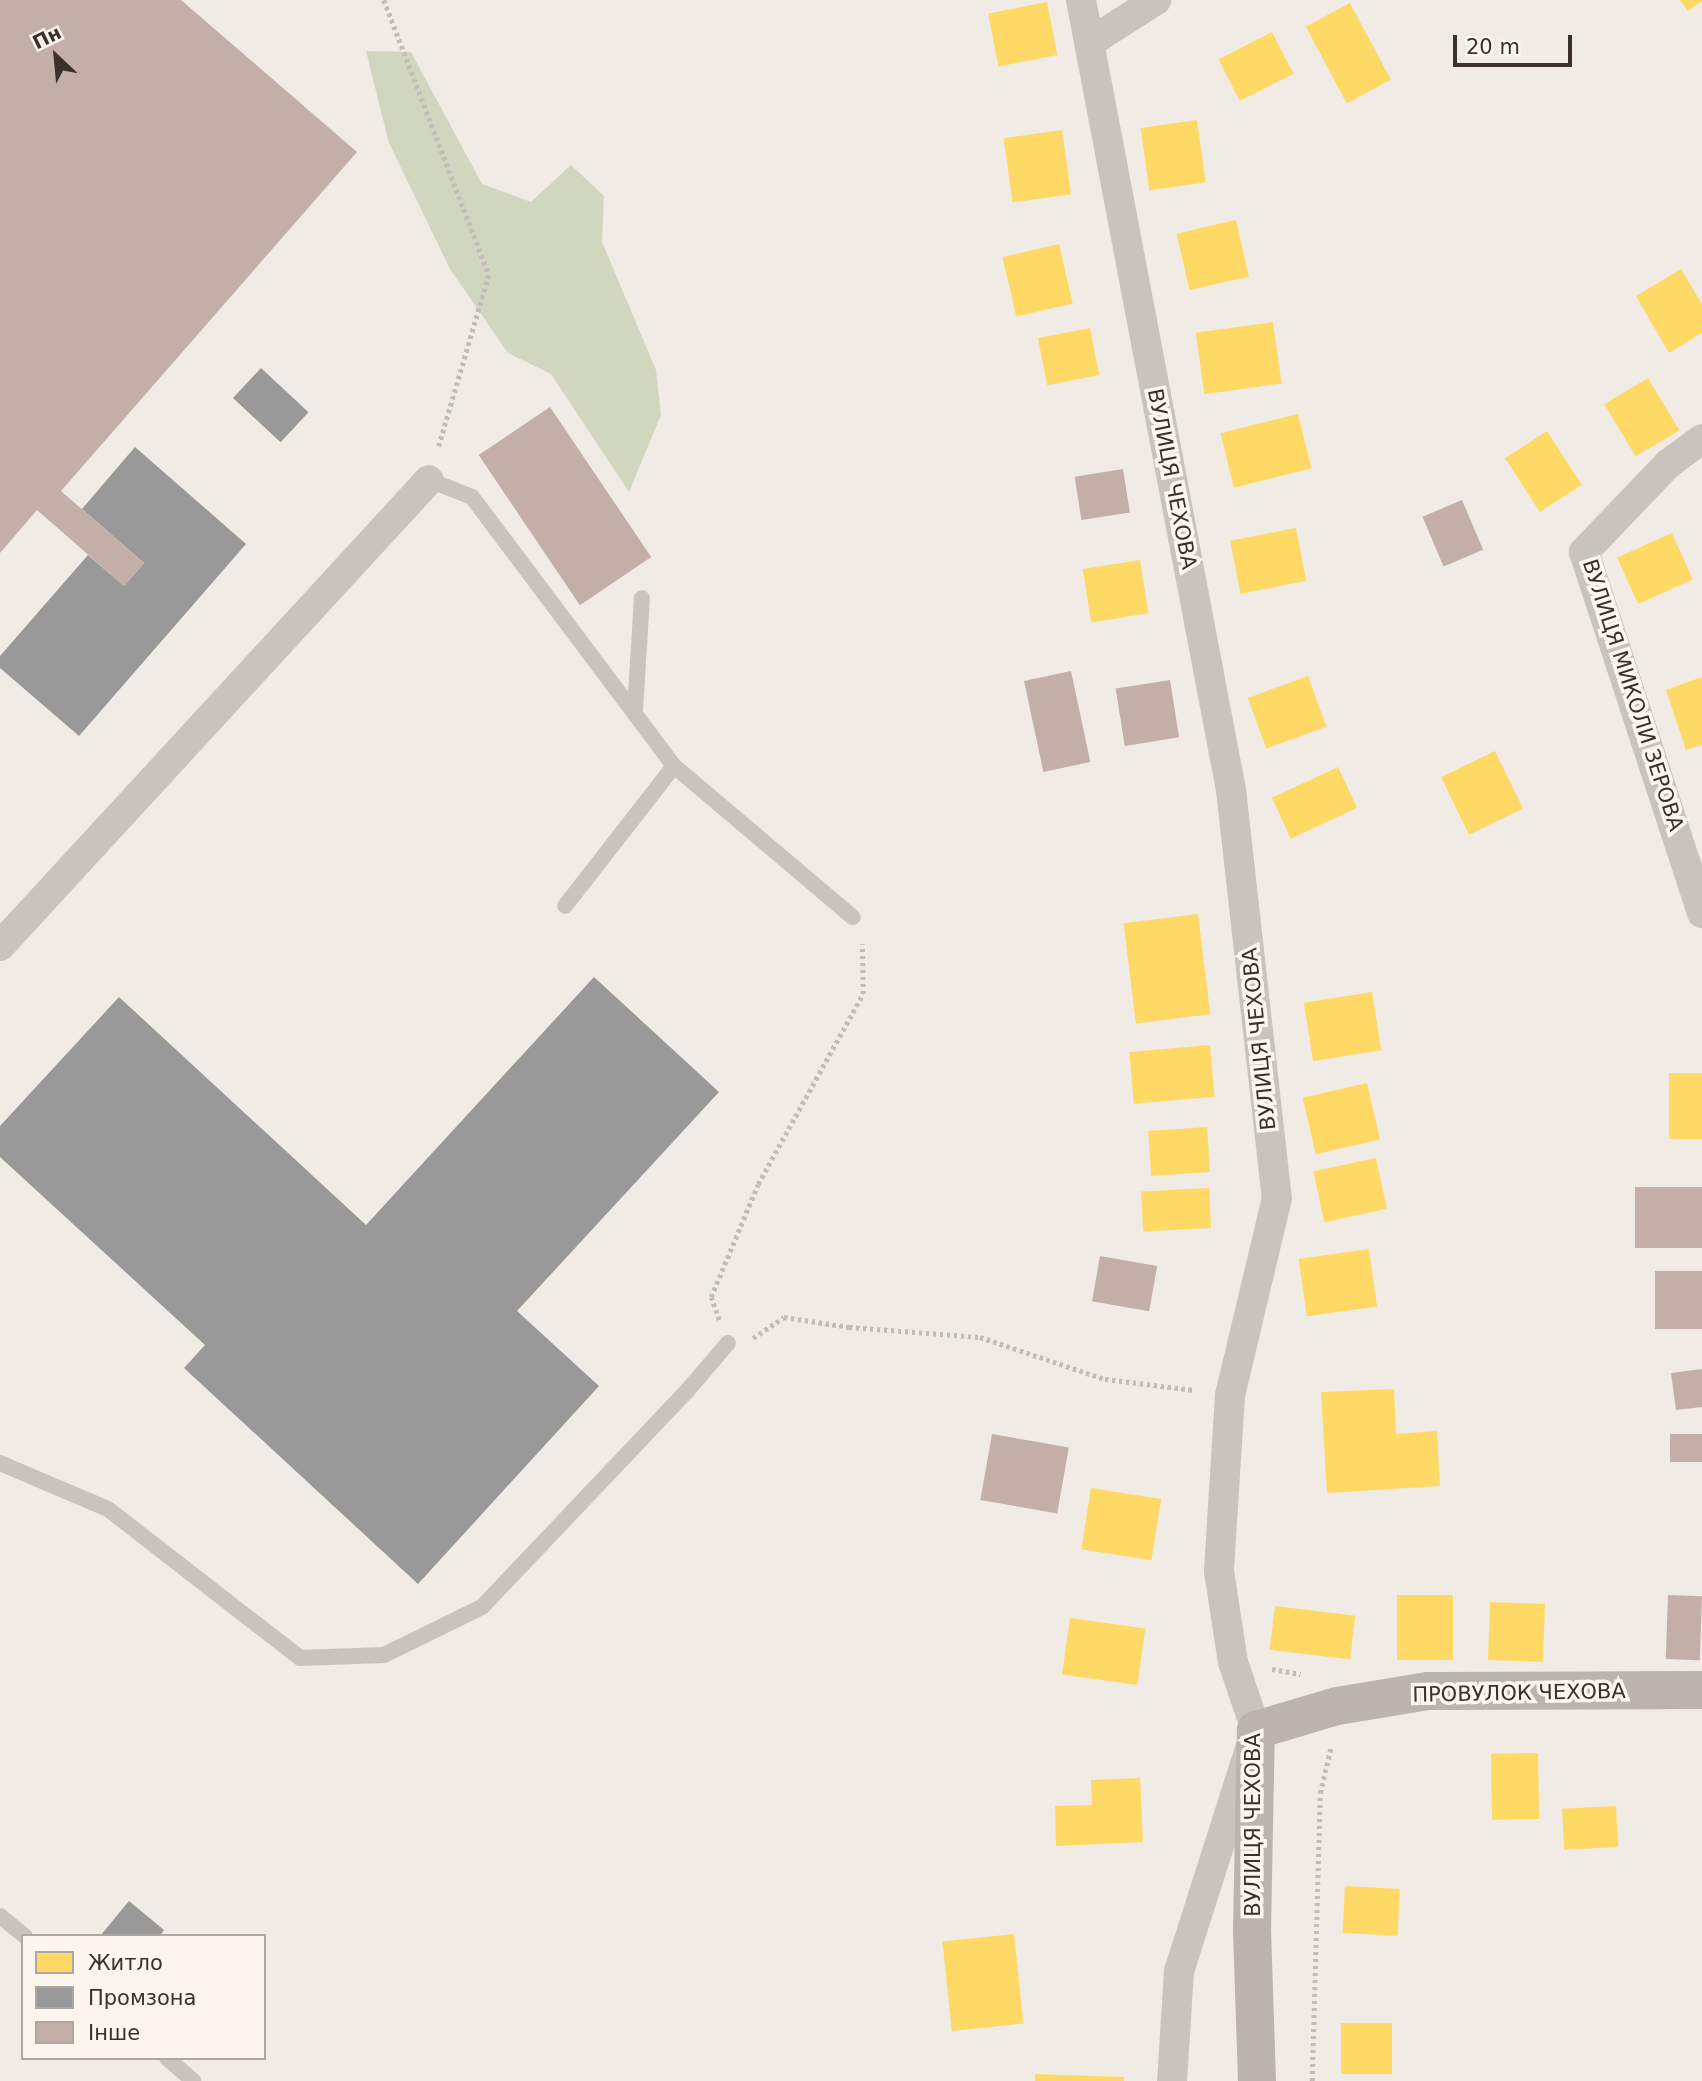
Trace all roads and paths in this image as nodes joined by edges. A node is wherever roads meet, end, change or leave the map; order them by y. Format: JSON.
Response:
{"nodes":[{"id":1,"x":384,"y":0,"type":"edge"},
{"id":2,"x":1081,"y":0,"type":"edge"},
{"id":3,"x":1156,"y":0,"type":"edge"},
{"id":4,"x":1089,"y":43,"type":"junction"},
{"id":5,"x":1702,"y":439,"type":"edge"},
{"id":6,"x":429,"y":480,"type":"junction"},
{"id":7,"x":642,"y":598,"type":"dead end"},
{"id":8,"x":635,"y":711,"type":"junction"},
{"id":9,"x":674,"y":766,"type":"junction"},
{"id":10,"x":565,"y":906,"type":"dead end"},
{"id":11,"x":1702,"y":913,"type":"edge"},
{"id":12,"x":853,"y":917,"type":"joint"},
{"id":13,"x":0,"y":946,"type":"edge"},
{"id":14,"x":784,"y":1317,"type":"dead end"},
{"id":15,"x":728,"y":1343,"type":"joint"},
{"id":16,"x":1230,"y":1395,"type":"junction"},
{"id":17,"x":0,"y":1463,"type":"edge"},
{"id":18,"x":1702,"y":1690,"type":"edge"},
{"id":19,"x":1256,"y":1730,"type":"junction"},
{"id":20,"x":1333,"y":1740,"type":"dead end"},
{"id":21,"x":0,"y":1916,"type":"edge"},
{"id":22,"x":22,"y":1934,"type":"edge"},
{"id":23,"x":169,"y":2060,"type":"edge"},
{"id":24,"x":193,"y":2081,"type":"edge"},
{"id":25,"x":1172,"y":2081,"type":"edge"},
{"id":26,"x":1257,"y":2081,"type":"edge"},
{"id":27,"x":1312,"y":2081,"type":"edge"}],
"edges":[{"from":1,"to":6,"type":"path"},
{"from":2,"to":4,"type":"street","name":"ВУЛИЦЯ ЧЕХОВА"},
{"from":3,"to":4,"type":"street"},
{"from":4,"to":16,"type":"street","name":"ВУЛИЦЯ ЧЕХОВА"},
{"from":5,"to":11,"type":"street","name":"ВУЛИЦЯ МИКОЛИ ЗЕРОВА"},
{"from":6,"to":8,"type":"lane"},
{"from":6,"to":13,"type":"street"},
{"from":7,"to":8,"type":"lane"},
{"from":8,"to":9,"type":"lane"},
{"from":9,"to":10,"type":"lane"},
{"from":9,"to":12,"type":"lane"},
{"from":12,"to":15,"type":"path"},
{"from":14,"to":16,"type":"path"},
{"from":15,"to":17,"type":"lane"},
{"from":16,"to":19,"type":"street","name":"ВУЛИЦЯ ЧЕХОВА"},
{"from":18,"to":19,"type":"main road","name":"ПРОВУЛОК ЧЕХОВА"},
{"from":19,"to":25,"type":"street"},
{"from":19,"to":26,"type":"main road","name":"ВУЛИЦЯ ЧЕХОВА"},
{"from":20,"to":27,"type":"path"},
{"from":21,"to":22,"type":"lane"},
{"from":23,"to":24,"type":"lane"}]}
